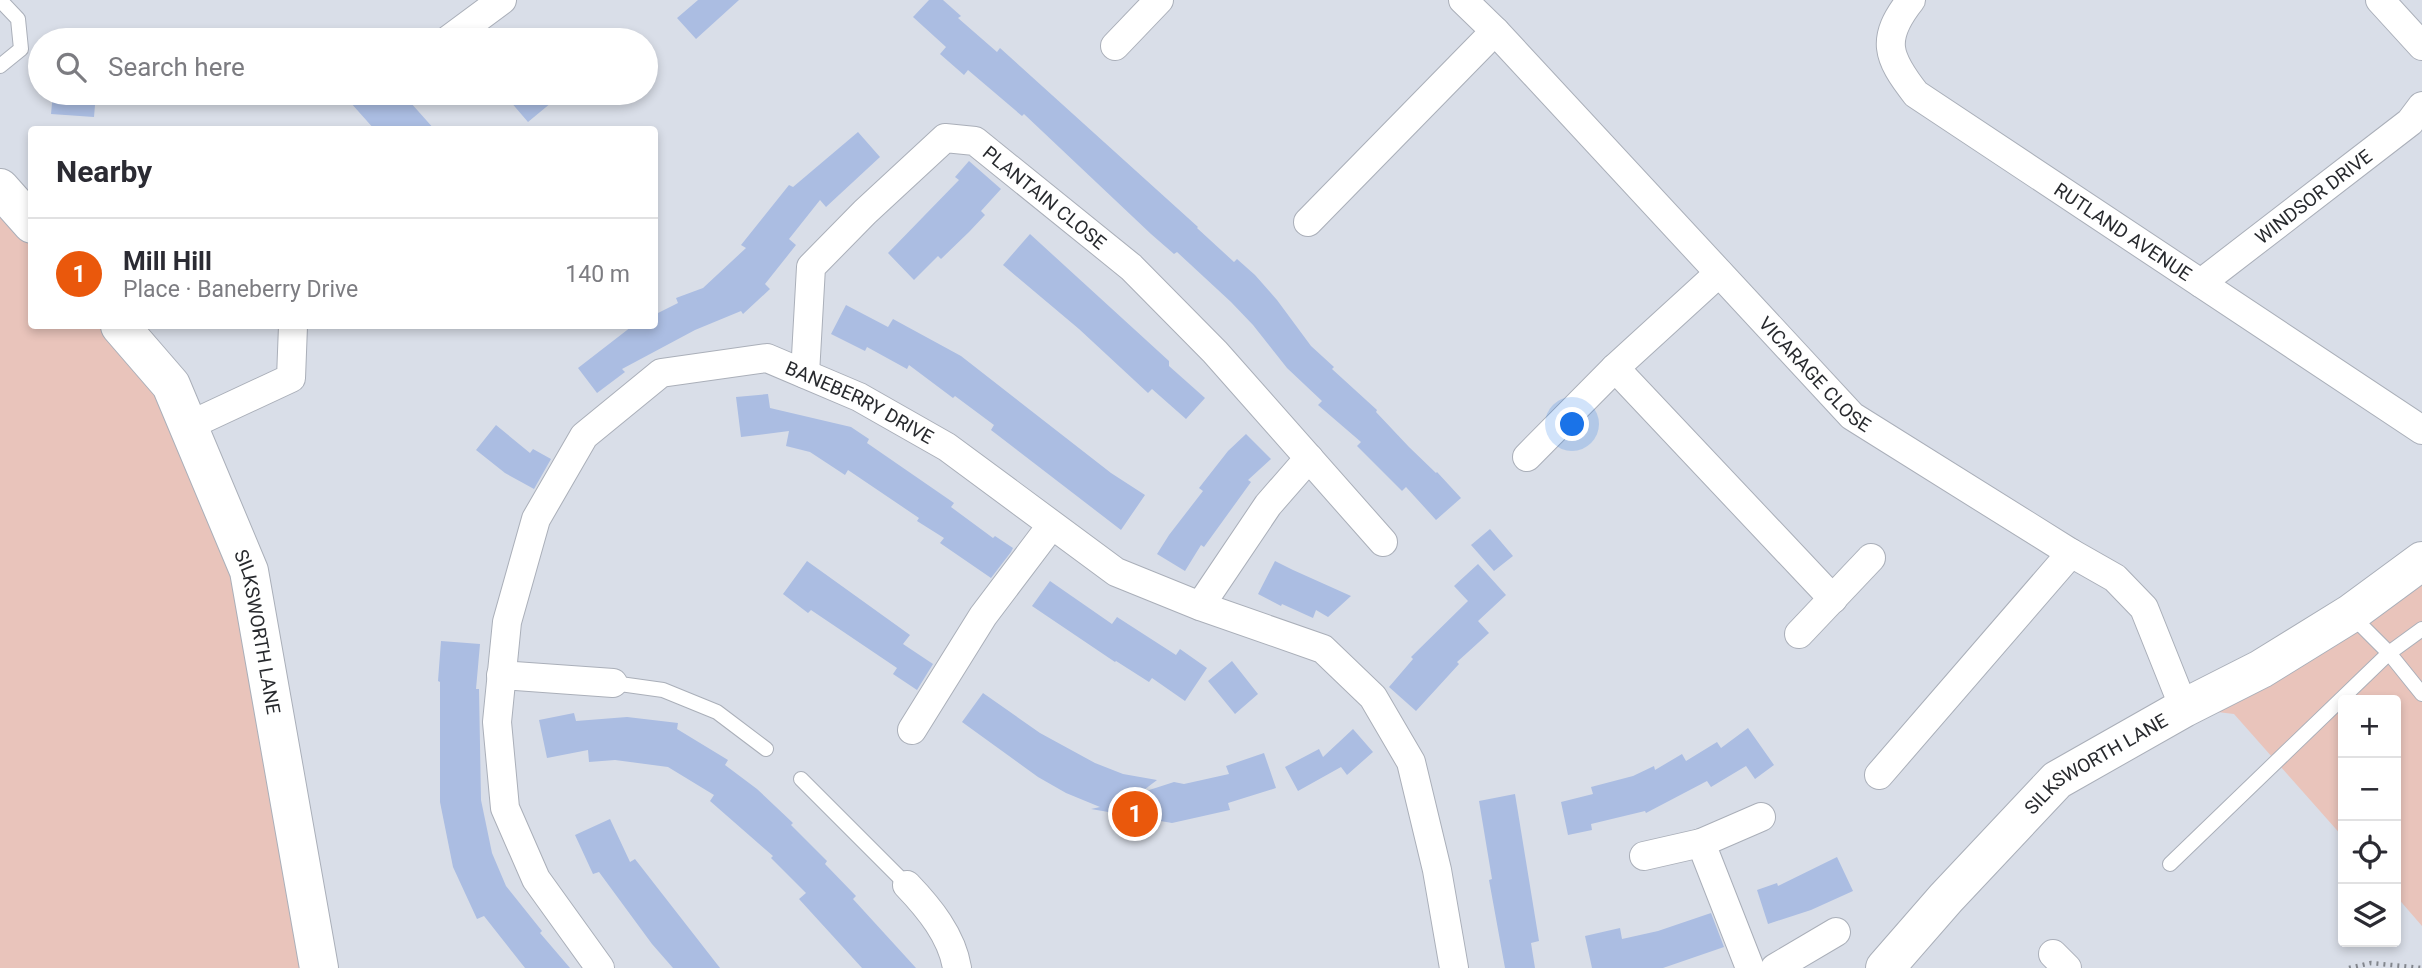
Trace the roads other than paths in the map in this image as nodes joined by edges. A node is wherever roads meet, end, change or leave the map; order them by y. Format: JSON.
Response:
{"nodes":[{"id":1,"x":0,"y":0,"type":"edge"},
{"id":2,"x":502,"y":0,"type":"edge"},
{"id":3,"x":1159,"y":0,"type":"edge"},
{"id":4,"x":1463,"y":0,"type":"edge"},
{"id":5,"x":1911,"y":0,"type":"edge"},
{"id":6,"x":2380,"y":0,"type":"edge"},
{"id":7,"x":464,"y":28,"type":"edge"},
{"id":8,"x":1495,"y":31,"type":"junction"},
{"id":9,"x":1115,"y":46,"type":"dead end"},
{"id":10,"x":2422,"y":46,"type":"edge"},
{"id":11,"x":0,"y":66,"type":"edge"},
{"id":12,"x":2422,"y":106,"type":"edge"},
{"id":13,"x":0,"y":188,"type":"edge"},
{"id":14,"x":28,"y":220,"type":"edge"},
{"id":15,"x":1308,"y":222,"type":"dead end"},
{"id":16,"x":1719,"y":273,"type":"junction"},
{"id":17,"x":2201,"y":283,"type":"junction"},
{"id":18,"x":123,"y":329,"type":"edge"},
{"id":19,"x":293,"y":329,"type":"edge"},
{"id":20,"x":1615,"y":368,"type":"junction"},
{"id":21,"x":805,"y":374,"type":"junction"},
{"id":22,"x":188,"y":426,"type":"junction"},
{"id":23,"x":2422,"y":430,"type":"edge"},
{"id":24,"x":1527,"y":457,"type":"dead end"},
{"id":25,"x":1309,"y":458,"type":"junction"},
{"id":26,"x":1051,"y":526,"type":"junction"},
{"id":27,"x":1383,"y":542,"type":"dead end"},
{"id":28,"x":2071,"y":553,"type":"junction"},
{"id":29,"x":1871,"y":558,"type":"dead end"},
{"id":30,"x":2422,"y":561,"type":"edge"},
{"id":31,"x":1833,"y":599,"type":"junction"},
{"id":32,"x":1200,"y":606,"type":"junction"},
{"id":33,"x":2350,"y":614,"type":"junction"},
{"id":34,"x":2422,"y":629,"type":"edge"},
{"id":35,"x":1799,"y":634,"type":"dead end"},
{"id":36,"x":2389,"y":653,"type":"junction"},
{"id":37,"x":501,"y":675,"type":"junction"},
{"id":38,"x":613,"y":682,"type":"joint"},
{"id":39,"x":2422,"y":694,"type":"edge"},
{"id":40,"x":2184,"y":708,"type":"junction"},
{"id":41,"x":912,"y":730,"type":"dead end"},
{"id":42,"x":766,"y":749,"type":"dead end"},
{"id":43,"x":1879,"y":775,"type":"dead end"},
{"id":44,"x":801,"y":779,"type":"dead end"},
{"id":45,"x":1761,"y":817,"type":"dead end"},
{"id":46,"x":1701,"y":843,"type":"junction"},
{"id":47,"x":1644,"y":856,"type":"dead end"},
{"id":48,"x":2170,"y":863,"type":"dead end"},
{"id":49,"x":908,"y":885,"type":"joint"},
{"id":50,"x":1836,"y":932,"type":"dead end"},
{"id":51,"x":319,"y":968,"type":"edge"},
{"id":52,"x":600,"y":968,"type":"edge"},
{"id":53,"x":957,"y":968,"type":"edge"},
{"id":54,"x":1454,"y":968,"type":"edge"},
{"id":55,"x":1750,"y":968,"type":"edge"},
{"id":56,"x":1775,"y":968,"type":"edge"},
{"id":57,"x":1885,"y":968,"type":"edge"}],
"edges":[{"from":1,"to":11,"type":"lane"},
{"from":2,"to":7,"type":"street"},
{"from":3,"to":9,"type":"street"},
{"from":4,"to":8,"type":"street","name":"VICARAGE CLOSE"},
{"from":5,"to":17,"type":"street","name":"RUTLAND AVENUE"},
{"from":6,"to":10,"type":"street"},
{"from":8,"to":15,"type":"street"},
{"from":8,"to":16,"type":"street","name":"VICARAGE CLOSE"},
{"from":12,"to":17,"type":"street","name":"WINDSOR DRIVE"},
{"from":13,"to":14,"type":"street"},
{"from":16,"to":20,"type":"street"},
{"from":16,"to":28,"type":"street","name":"VICARAGE CLOSE"},
{"from":17,"to":23,"type":"street","name":"RUTLAND AVENUE"},
{"from":18,"to":22,"type":"street","name":"SILKSWORTH LANE"},
{"from":19,"to":22,"type":"street"},
{"from":20,"to":24,"type":"street"},
{"from":20,"to":31,"type":"street"},
{"from":21,"to":25,"type":"street","name":"PLANTAIN CLOSE"},
{"from":21,"to":26,"type":"street","name":"BANEBERRY DRIVE"},
{"from":21,"to":37,"type":"street","name":"BANEBERRY DRIVE"},
{"from":22,"to":51,"type":"street","name":"SILKSWORTH LANE"},
{"from":25,"to":27,"type":"street","name":"PLANTAIN CLOSE"},
{"from":25,"to":32,"type":"street"},
{"from":26,"to":32,"type":"street","name":"BANEBERRY DRIVE"},
{"from":26,"to":41,"type":"street"},
{"from":28,"to":40,"type":"street","name":"VICARAGE CLOSE"},
{"from":28,"to":43,"type":"street"},
{"from":29,"to":31,"type":"street"},
{"from":30,"to":33,"type":"street","name":"SILKSWORTH LANE"},
{"from":31,"to":35,"type":"street"},
{"from":32,"to":54,"type":"street","name":"BANEBERRY DRIVE"},
{"from":33,"to":36,"type":"lane"},
{"from":33,"to":40,"type":"street","name":"SILKSWORTH LANE"},
{"from":34,"to":36,"type":"lane"},
{"from":36,"to":39,"type":"lane"},
{"from":36,"to":48,"type":"lane"},
{"from":37,"to":38,"type":"street"},
{"from":37,"to":52,"type":"street","name":"BANEBERRY DRIVE"},
{"from":38,"to":42,"type":"lane"},
{"from":40,"to":57,"type":"street","name":"SILKSWORTH LANE"},
{"from":44,"to":49,"type":"lane"},
{"from":45,"to":46,"type":"street"},
{"from":46,"to":47,"type":"street"},
{"from":46,"to":55,"type":"street"},
{"from":49,"to":53,"type":"street"},
{"from":50,"to":56,"type":"street"}]}
